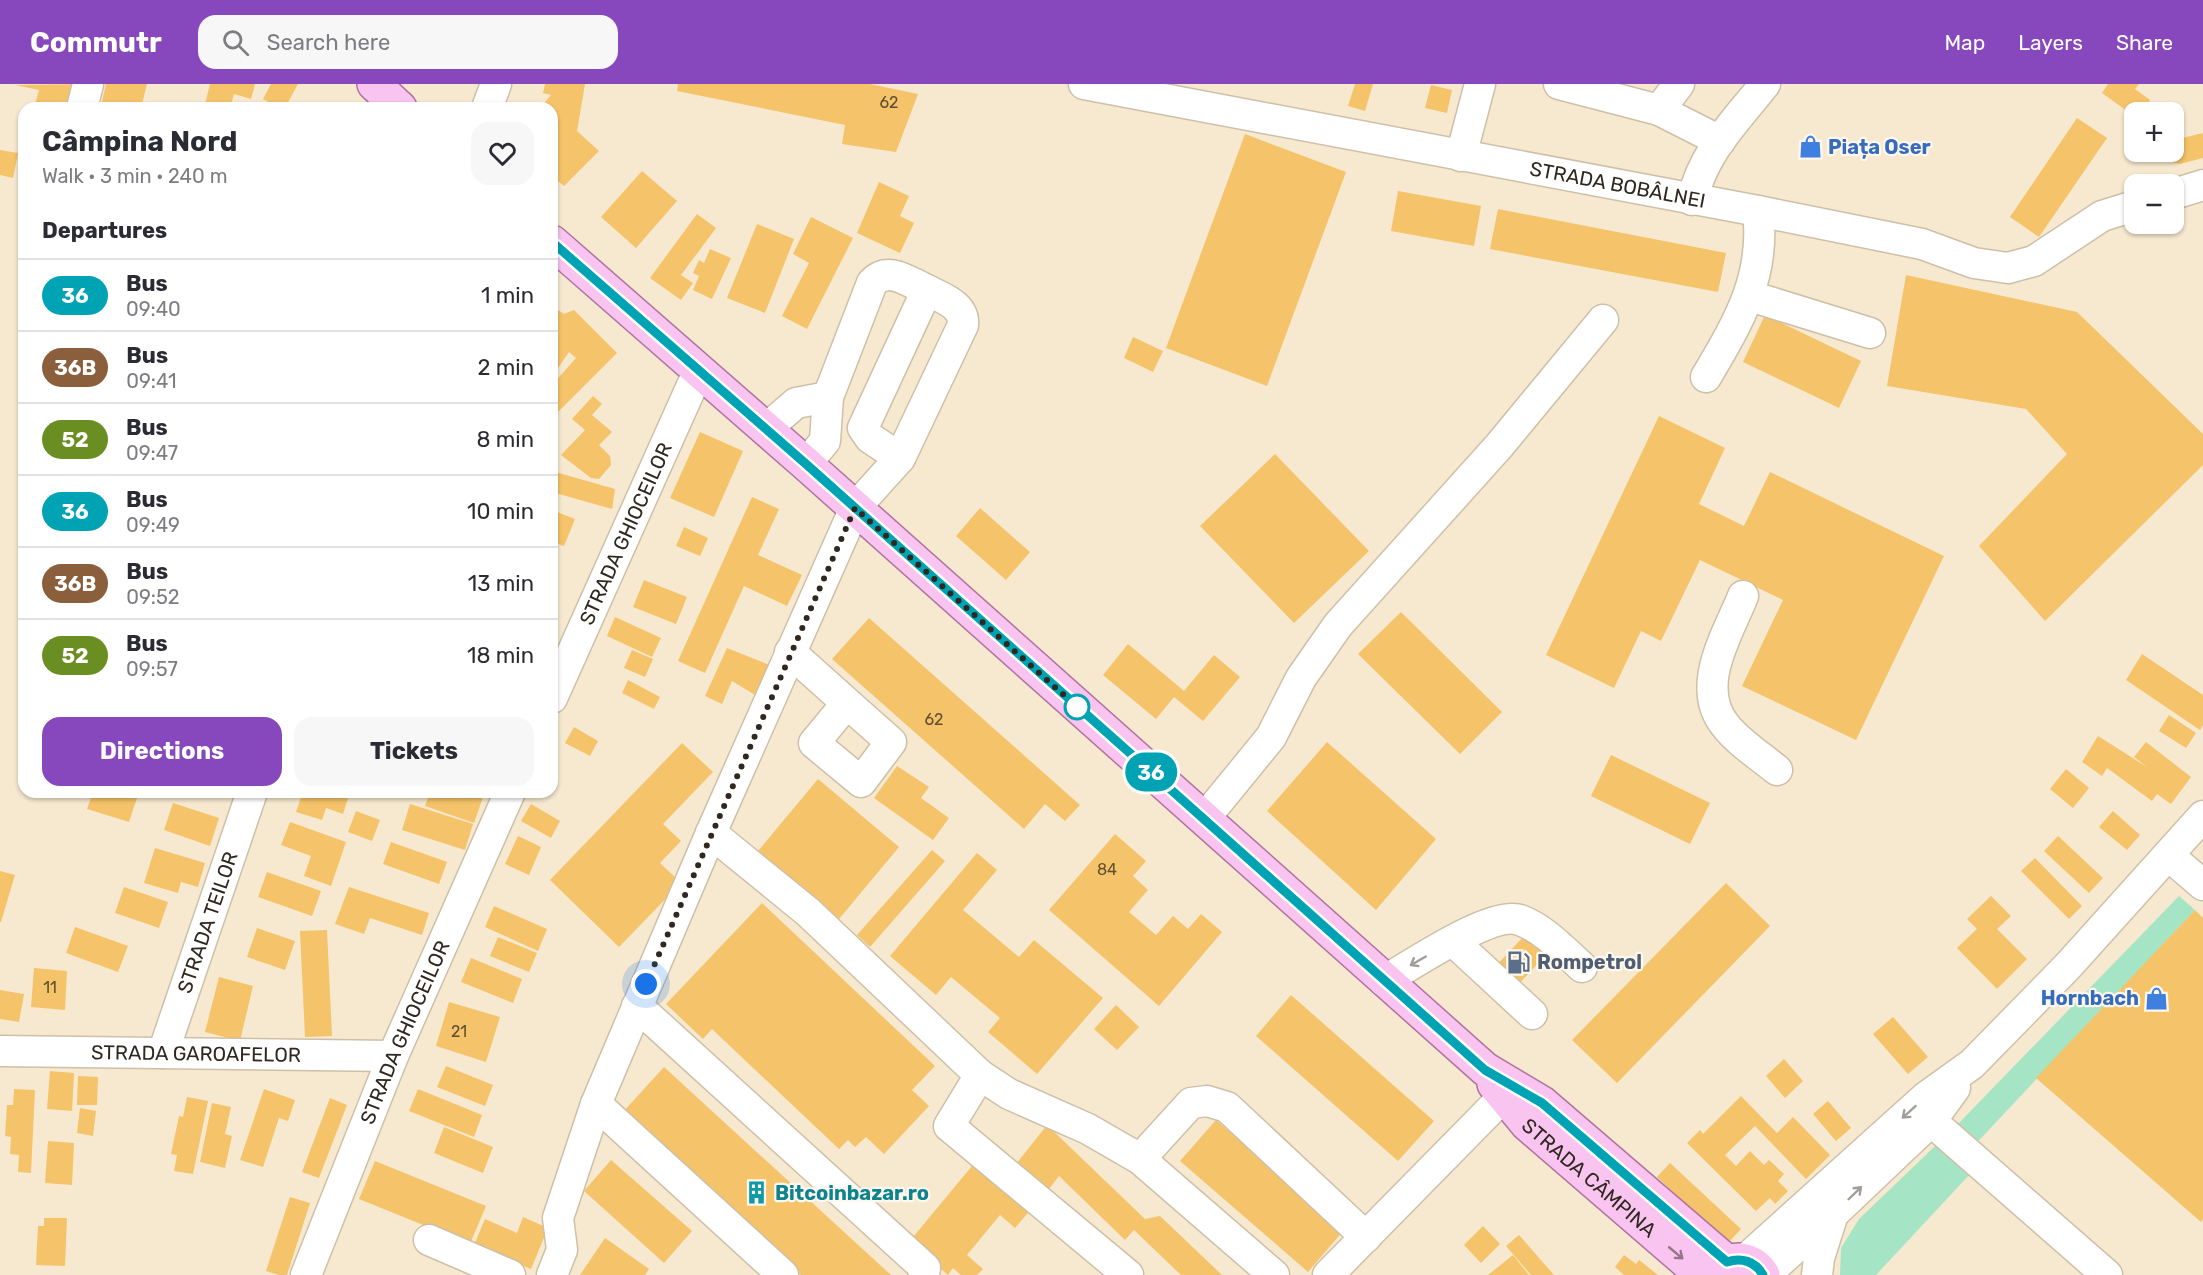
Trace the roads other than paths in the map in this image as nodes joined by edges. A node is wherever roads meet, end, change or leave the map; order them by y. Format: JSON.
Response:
{"nodes":[{"id":1,"x":88,"y":84,"type":"edge"},
{"id":2,"x":374,"y":84,"type":"edge"},
{"id":3,"x":496,"y":84,"type":"edge"},
{"id":4,"x":1084,"y":84,"type":"edge"},
{"id":5,"x":1480,"y":84,"type":"edge"},
{"id":6,"x":1559,"y":84,"type":"edge"},
{"id":7,"x":1679,"y":84,"type":"edge"},
{"id":8,"x":1765,"y":84,"type":"edge"},
{"id":9,"x":84,"y":102,"type":"edge"},
{"id":10,"x":394,"y":102,"type":"edge"},
{"id":11,"x":489,"y":102,"type":"edge"},
{"id":12,"x":1659,"y":110,"type":"junction"},
{"id":13,"x":1720,"y":141,"type":"junction"},
{"id":14,"x":1461,"y":156,"type":"junction"},
{"id":15,"x":2203,"y":185,"type":"edge"},
{"id":16,"x":2184,"y":191,"type":"edge"},
{"id":17,"x":1692,"y":200,"type":"junction"},
{"id":18,"x":2124,"y":209,"type":"edge"},
{"id":19,"x":1758,"y":211,"type":"junction"},
{"id":20,"x":558,"y":247,"type":"edge"},
{"id":21,"x":927,"y":290,"type":"junction"},
{"id":22,"x":1750,"y":296,"type":"junction"},
{"id":23,"x":1603,"y":320,"type":"dead end"},
{"id":24,"x":1870,"y":333,"type":"dead end"},
{"id":25,"x":699,"y":370,"type":"junction"},
{"id":26,"x":1706,"y":377,"type":"dead end"},
{"id":27,"x":828,"y":397,"type":"junction"},
{"id":28,"x":766,"y":429,"type":"junction"},
{"id":29,"x":900,"y":458,"type":"junction"},
{"id":30,"x":806,"y":464,"type":"junction"},
{"id":31,"x":855,"y":508,"type":"junction"},
{"id":32,"x":1743,"y":596,"type":"dead end"},
{"id":33,"x":790,"y":652,"type":"junction"},
{"id":34,"x":558,"y":685,"type":"edge"},
{"id":35,"x":847,"y":703,"type":"dead end"},
{"id":36,"x":1777,"y":770,"type":"dead end"},
{"id":37,"x":250,"y":798,"type":"edge"},
{"id":38,"x":507,"y":798,"type":"edge"},
{"id":39,"x":2203,"y":816,"type":"edge"},
{"id":40,"x":1204,"y":819,"type":"junction"},
{"id":41,"x":711,"y":833,"type":"junction"},
{"id":42,"x":2168,"y":855,"type":"junction"},
{"id":43,"x":2203,"y":885,"type":"edge"},
{"id":44,"x":1453,"y":941,"type":"junction"},
{"id":45,"x":1582,"y":967,"type":"dead end"},
{"id":46,"x":1384,"y":981,"type":"junction"},
{"id":47,"x":637,"y":1006,"type":"junction"},
{"id":48,"x":1532,"y":1014,"type":"dead end"},
{"id":49,"x":0,"y":1051,"type":"edge"},
{"id":50,"x":163,"y":1053,"type":"junction"},
{"id":51,"x":393,"y":1056,"type":"junction"},
{"id":52,"x":1972,"y":1064,"type":"junction"},
{"id":53,"x":1485,"y":1070,"type":"junction"},
{"id":54,"x":980,"y":1075,"type":"junction"},
{"id":55,"x":1503,"y":1097,"type":"junction"},
{"id":56,"x":596,"y":1104,"type":"junction"},
{"id":57,"x":1931,"y":1121,"type":"junction"},
{"id":58,"x":1140,"y":1159,"type":"junction"},
{"id":59,"x":1833,"y":1214,"type":"junction"},
{"id":60,"x":1366,"y":1237,"type":"junction"},
{"id":61,"x":429,"y":1240,"type":"dead end"},
{"id":62,"x":1736,"y":1270,"type":"edge"},
{"id":63,"x":503,"y":1274,"type":"edge"},
{"id":64,"x":306,"y":1275,"type":"edge"},
{"id":65,"x":552,"y":1275,"type":"edge"},
{"id":66,"x":783,"y":1275,"type":"edge"},
{"id":67,"x":924,"y":1275,"type":"edge"},
{"id":68,"x":1128,"y":1275,"type":"edge"},
{"id":69,"x":1274,"y":1275,"type":"edge"},
{"id":70,"x":1328,"y":1275,"type":"edge"},
{"id":71,"x":1817,"y":1275,"type":"edge"},
{"id":72,"x":2107,"y":1275,"type":"edge"}],
"edges":[{"from":1,"to":9,"type":"street"},
{"from":2,"to":10,"type":"main road"},
{"from":3,"to":11,"type":"street"},
{"from":4,"to":14,"type":"street","name":"STRADA BOBÂLNEI"},
{"from":5,"to":14,"type":"street"},
{"from":6,"to":12,"type":"street"},
{"from":7,"to":12,"type":"street"},
{"from":8,"to":13,"type":"street"},
{"from":12,"to":13,"type":"street"},
{"from":13,"to":17,"type":"street"},
{"from":14,"to":17,"type":"street","name":"STRADA BOBÂLNEI"},
{"from":15,"to":16,"type":"street"},
{"from":17,"to":19,"type":"street","name":"STRADA BOBÂLNEI"},
{"from":18,"to":19,"type":"street","name":"STRADA BOBÂLNEI"},
{"from":19,"to":22,"type":"street"},
{"from":20,"to":25,"type":"main road","name":"STRADA CÂMPINA"},
{"from":21,"to":27,"type":"street"},
{"from":21,"to":29,"type":"street"},
{"from":21,"to":29,"type":"street"},
{"from":22,"to":24,"type":"street"},
{"from":22,"to":26,"type":"street"},
{"from":23,"to":40,"type":"street"},
{"from":25,"to":28,"type":"main road","name":"STRADA CÂMPINA"},
{"from":25,"to":34,"type":"street","name":"STRADA GHIOCEILOR"},
{"from":27,"to":28,"type":"street"},
{"from":27,"to":30,"type":"street"},
{"from":28,"to":30,"type":"main road","name":"STRADA CÂMPINA"},
{"from":29,"to":31,"type":"street"},
{"from":30,"to":31,"type":"main road","name":"STRADA CÂMPINA"},
{"from":31,"to":33,"type":"street"},
{"from":31,"to":40,"type":"main road","name":"STRADA CÂMPINA"},
{"from":32,"to":36,"type":"street"},
{"from":33,"to":35,"type":"street"},
{"from":33,"to":41,"type":"street"},
{"from":37,"to":50,"type":"street","name":"STRADA TEILOR"},
{"from":38,"to":51,"type":"street","name":"STRADA GHIOCEILOR"},
{"from":39,"to":42,"type":"street"},
{"from":40,"to":46,"type":"main road","name":"STRADA CÂMPINA"},
{"from":41,"to":47,"type":"street"},
{"from":41,"to":54,"type":"street"},
{"from":42,"to":43,"type":"street"},
{"from":42,"to":52,"type":"street"},
{"from":44,"to":45,"type":"street"},
{"from":44,"to":46,"type":"street","one_way":true},
{"from":44,"to":48,"type":"street"},
{"from":46,"to":53,"type":"main road","name":"STRADA CÂMPINA"},
{"from":47,"to":56,"type":"street"},
{"from":47,"to":67,"type":"street"},
{"from":49,"to":50,"type":"street","name":"STRADA GAROAFELOR"},
{"from":50,"to":51,"type":"street","name":"STRADA GAROAFELOR"},
{"from":51,"to":64,"type":"street","name":"STRADA GHIOCEILOR"},
{"from":52,"to":57,"type":"street"},
{"from":52,"to":62,"type":"street","one_way":true},
{"from":53,"to":55,"type":"main road","name":"STRADA CÂMPINA"},
{"from":53,"to":62,"type":"main road","name":"STRADA CÂMPINA"},
{"from":54,"to":58,"type":"street"},
{"from":54,"to":68,"type":"street"},
{"from":55,"to":60,"type":"street"},
{"from":55,"to":62,"type":"main road","name":"STRADA CÂMPINA","one_way":true},
{"from":56,"to":65,"type":"street"},
{"from":56,"to":66,"type":"street"},
{"from":59,"to":57,"type":"street","one_way":true},
{"from":57,"to":72,"type":"street"},
{"from":58,"to":60,"type":"street"},
{"from":58,"to":69,"type":"street"},
{"from":59,"to":62,"type":"street"},
{"from":59,"to":71,"type":"street"},
{"from":60,"to":70,"type":"street"},
{"from":61,"to":63,"type":"street"}]}
